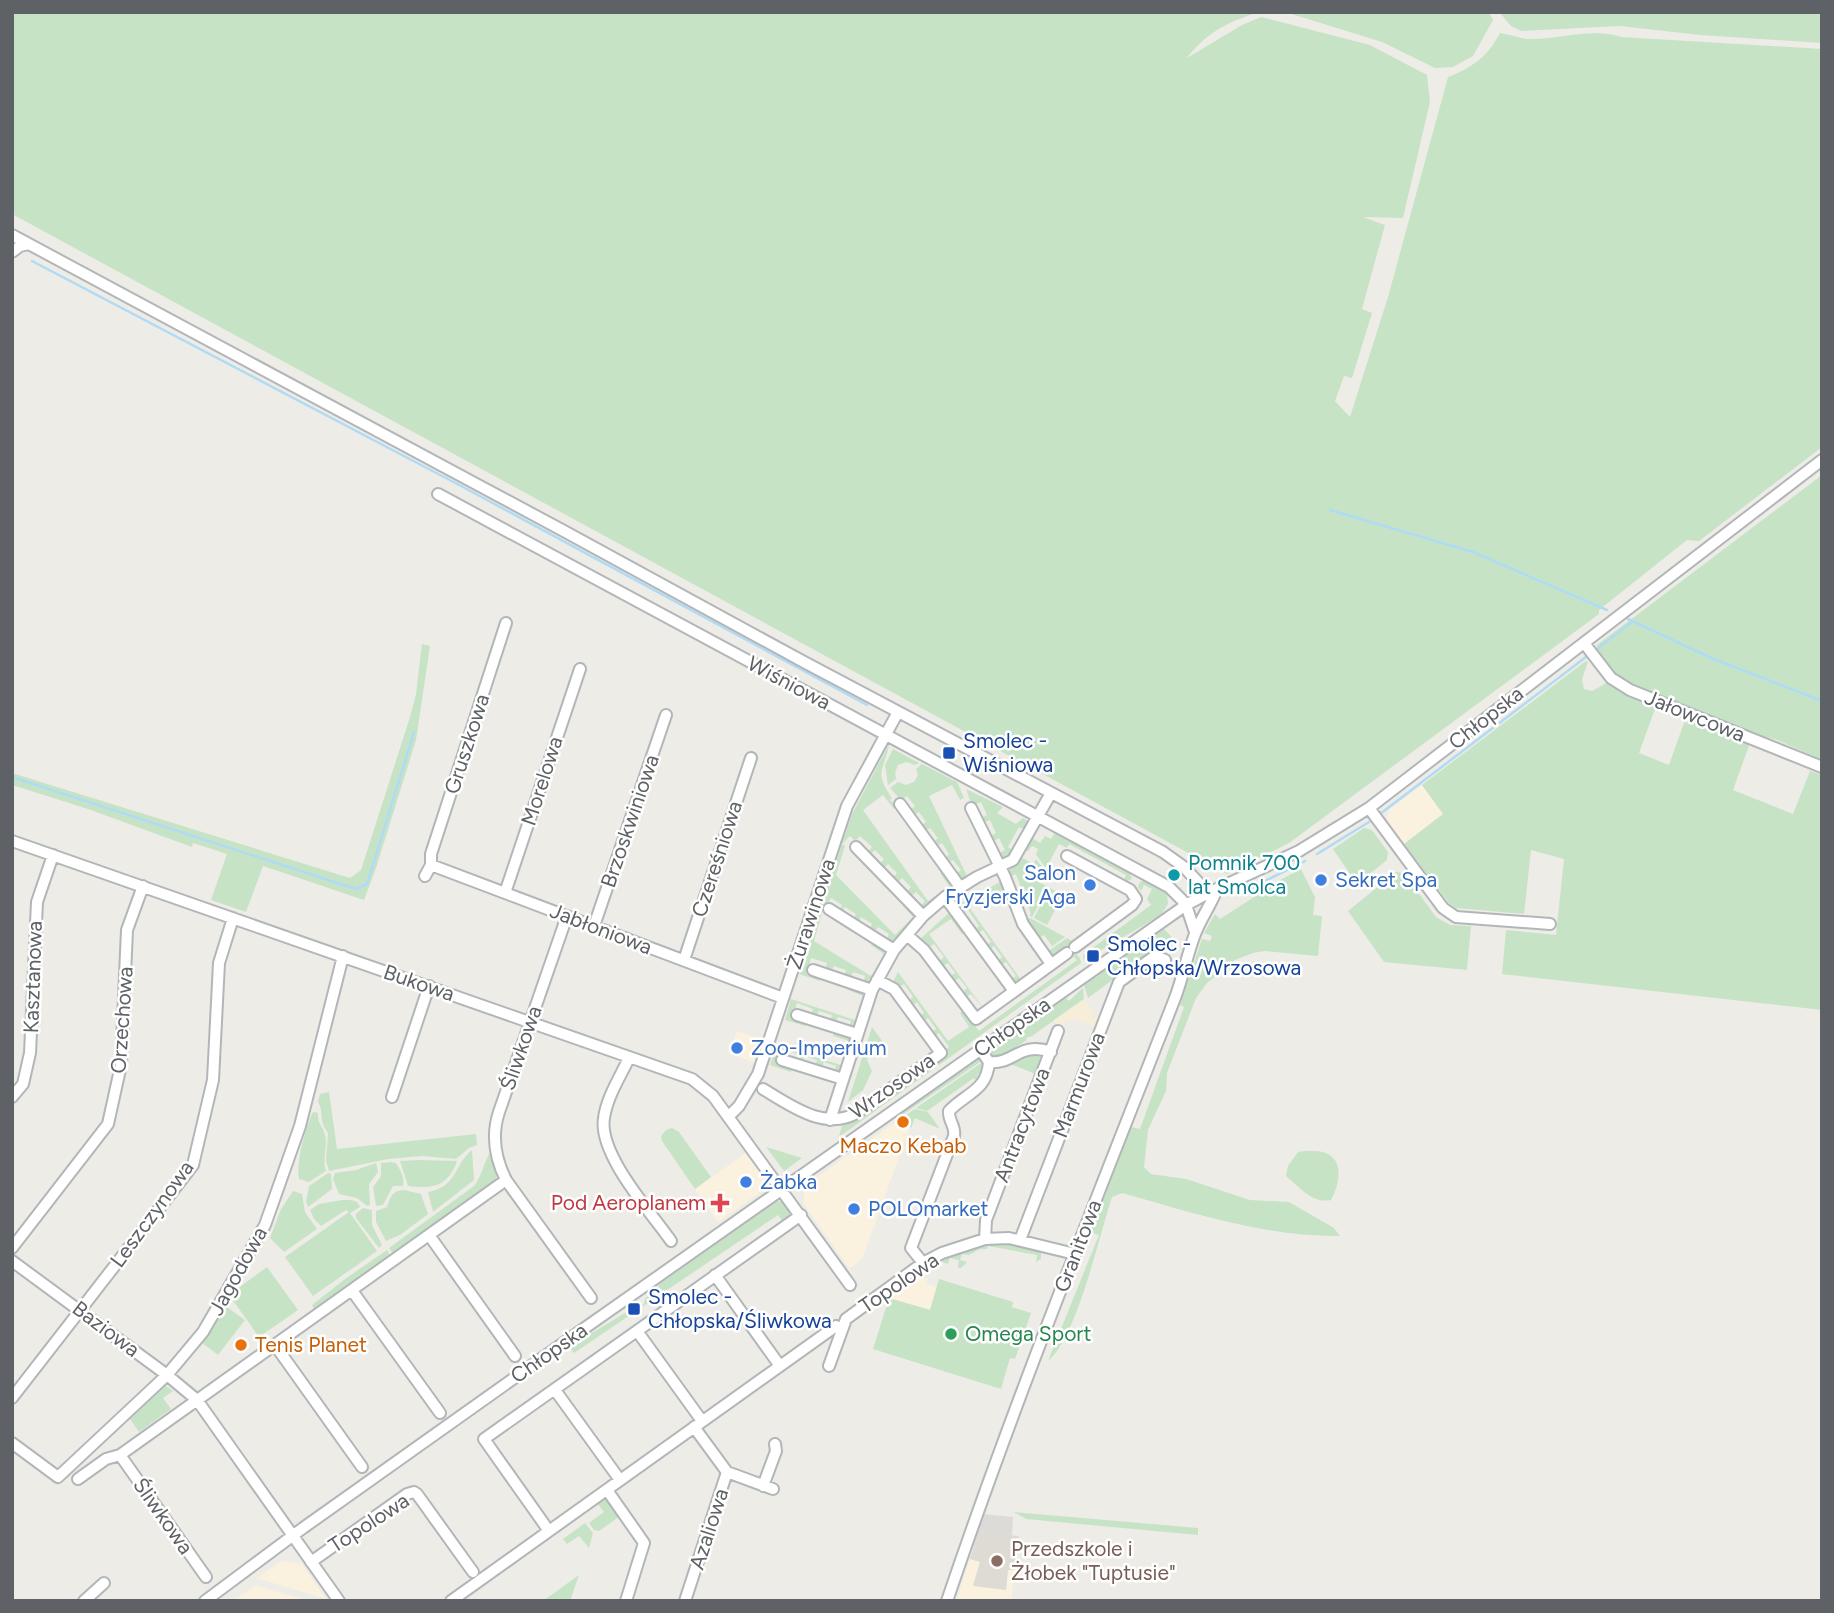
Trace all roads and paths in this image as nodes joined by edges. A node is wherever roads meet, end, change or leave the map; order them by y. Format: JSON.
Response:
{"nodes":[{"id":1,"x":12,"y":235,"type":"edge"},
{"id":2,"x":29,"y":244,"type":"junction"},
{"id":3,"x":12,"y":252,"type":"edge"},
{"id":4,"x":1822,"y":460,"type":"edge"},
{"id":5,"x":438,"y":494,"type":"dead end"},
{"id":6,"x":506,"y":623,"type":"dead end"},
{"id":7,"x":1584,"y":643,"type":"junction"},
{"id":8,"x":580,"y":669,"type":"dead end"},
{"id":9,"x":898,"y":712,"type":"junction"},
{"id":10,"x":666,"y":715,"type":"dead end"},
{"id":11,"x":886,"y":735,"type":"junction"},
{"id":12,"x":751,"y":758,"type":"dead end"},
{"id":13,"x":1822,"y":767,"type":"edge"},
{"id":14,"x":1051,"y":793,"type":"junction"},
{"id":15,"x":900,"y":804,"type":"dead end"},
{"id":16,"x":971,"y":808,"type":"dead end"},
{"id":17,"x":1369,"y":808,"type":"junction"},
{"id":18,"x":1038,"y":816,"type":"junction"},
{"id":19,"x":12,"y":841,"type":"edge"},
{"id":20,"x":856,"y":847,"type":"dead end"},
{"id":21,"x":53,"y":855,"type":"junction"},
{"id":22,"x":1067,"y":856,"type":"dead end"},
{"id":23,"x":431,"y":865,"type":"junction"},
{"id":24,"x":1000,"y":866,"type":"junction"},
{"id":25,"x":1145,"y":874,"type":"junction"},
{"id":26,"x":425,"y":877,"type":"dead end"},
{"id":27,"x":143,"y":886,"type":"junction"},
{"id":28,"x":960,"y":887,"type":"junction"},
{"id":29,"x":1130,"y":890,"type":"junction"},
{"id":30,"x":1212,"y":891,"type":"junction"},
{"id":31,"x":505,"y":893,"type":"junction"},
{"id":32,"x":945,"y":897,"type":"junction"},
{"id":33,"x":1184,"y":903,"type":"junction"},
{"id":34,"x":829,"y":909,"type":"dead end"},
{"id":35,"x":567,"y":916,"type":"junction"},
{"id":36,"x":923,"y":916,"type":"junction"},
{"id":37,"x":233,"y":918,"type":"junction"},
{"id":38,"x":1550,"y":924,"type":"dead end"},
{"id":39,"x":594,"y":926,"type":"junction"},
{"id":40,"x":1195,"y":932,"type":"junction"},
{"id":41,"x":906,"y":935,"type":"junction"},
{"id":42,"x":894,"y":950,"type":"junction"},
{"id":43,"x":343,"y":956,"type":"junction"},
{"id":44,"x":684,"y":960,"type":"junction"},
{"id":45,"x":1165,"y":960,"type":"dead end"},
{"id":46,"x":1051,"y":964,"type":"junction"},
{"id":47,"x":813,"y":970,"type":"dead end"},
{"id":48,"x":875,"y":985,"type":"junction"},
{"id":49,"x":429,"y":986,"type":"junction"},
{"id":50,"x":1014,"y":991,"type":"junction"},
{"id":51,"x":783,"y":998,"type":"junction"},
{"id":52,"x":797,"y":1015,"type":"dead end"},
{"id":53,"x":530,"y":1023,"type":"junction"},
{"id":54,"x":1058,"y":1031,"type":"dead end"},
{"id":55,"x":858,"y":1034,"type":"junction"},
{"id":56,"x":980,"y":1049,"type":"junction"},
{"id":57,"x":1051,"y":1052,"type":"junction"},
{"id":58,"x":629,"y":1058,"type":"junction"},
{"id":59,"x":782,"y":1060,"type":"dead end"},
{"id":60,"x":989,"y":1062,"type":"junction"},
{"id":61,"x":842,"y":1079,"type":"junction"},
{"id":62,"x":763,"y":1088,"type":"dead end"},
{"id":63,"x":12,"y":1097,"type":"edge"},
{"id":64,"x":393,"y":1097,"type":"dead end"},
{"id":65,"x":729,"y":1116,"type":"junction"},
{"id":66,"x":830,"y":1120,"type":"junction"},
{"id":67,"x":506,"y":1180,"type":"junction"},
{"id":68,"x":781,"y":1189,"type":"junction"},
{"id":69,"x":801,"y":1214,"type":"junction"},
{"id":70,"x":429,"y":1235,"type":"junction"},
{"id":71,"x":985,"y":1239,"type":"junction"},
{"id":72,"x":1020,"y":1240,"type":"junction"},
{"id":73,"x":671,"y":1241,"type":"dead end"},
{"id":74,"x":12,"y":1248,"type":"edge"},
{"id":75,"x":1075,"y":1254,"type":"junction"},
{"id":76,"x":12,"y":1261,"type":"edge"},
{"id":77,"x":923,"y":1263,"type":"junction"},
{"id":78,"x":715,"y":1275,"type":"junction"},
{"id":79,"x":850,"y":1284,"type":"dead end"},
{"id":80,"x":353,"y":1292,"type":"junction"},
{"id":81,"x":591,"y":1298,"type":"dead end"},
{"id":82,"x":80,"y":1310,"type":"junction"},
{"id":83,"x":836,"y":1326,"type":"dead end"},
{"id":84,"x":637,"y":1331,"type":"junction"},
{"id":85,"x":275,"y":1345,"type":"junction"},
{"id":86,"x":515,"y":1356,"type":"dead end"},
{"id":87,"x":780,"y":1366,"type":"junction"},
{"id":88,"x":829,"y":1366,"type":"dead end"},
{"id":89,"x":167,"y":1375,"type":"junction"},
{"id":90,"x":555,"y":1390,"type":"junction"},
{"id":91,"x":12,"y":1398,"type":"edge"},
{"id":92,"x":197,"y":1400,"type":"junction"},
{"id":93,"x":440,"y":1413,"type":"dead end"},
{"id":94,"x":698,"y":1424,"type":"junction"},
{"id":95,"x":12,"y":1443,"type":"edge"},
{"id":96,"x":775,"y":1444,"type":"dead end"},
{"id":97,"x":120,"y":1455,"type":"junction"},
{"id":98,"x":362,"y":1467,"type":"dead end"},
{"id":99,"x":727,"y":1472,"type":"junction"},
{"id":100,"x":78,"y":1479,"type":"dead end"},
{"id":101,"x":620,"y":1480,"type":"junction"},
{"id":102,"x":607,"y":1490,"type":"junction"},
{"id":103,"x":550,"y":1531,"type":"junction"},
{"id":104,"x":293,"y":1535,"type":"junction"},
{"id":105,"x":311,"y":1562,"type":"junction"},
{"id":106,"x":473,"y":1572,"type":"dead end"},
{"id":107,"x":206,"y":1577,"type":"dead end"},
{"id":108,"x":103,"y":1583,"type":"dead end"},
{"id":109,"x":84,"y":1601,"type":"edge"},
{"id":110,"x":205,"y":1601,"type":"edge"},
{"id":111,"x":339,"y":1601,"type":"edge"},
{"id":112,"x":451,"y":1601,"type":"edge"},
{"id":113,"x":626,"y":1601,"type":"edge"},
{"id":114,"x":685,"y":1601,"type":"edge"},
{"id":115,"x":947,"y":1601,"type":"edge"}],
"edges":[{"from":1,"to":2,"type":"street"},
{"from":2,"to":3,"type":"street"},
{"from":2,"to":9,"type":"street"},
{"from":4,"to":7,"type":"street","name":"Chłopska"},
{"from":5,"to":11,"type":"street","name":"Wiśniowa"},
{"from":6,"to":23,"type":"street","name":"Gruszkowa"},
{"from":7,"to":13,"type":"street","name":"Jałowcowa"},
{"from":7,"to":17,"type":"street","name":"Chłopska"},
{"from":8,"to":31,"type":"street","name":"Morelowa"},
{"from":9,"to":11,"type":"street","name":"Żurawinowa"},
{"from":9,"to":14,"type":"street"},
{"from":10,"to":39,"type":"street","name":"Brzoskwiniowa"},
{"from":11,"to":18,"type":"street","name":"Wiśniowa"},
{"from":11,"to":51,"type":"street","name":"Żurawinowa"},
{"from":12,"to":44,"type":"street","name":"Czereśniowa"},
{"from":14,"to":18,"type":"street","name":"Wrzosowa"},
{"from":14,"to":30,"type":"street"},
{"from":15,"to":28,"type":"street"},
{"from":16,"to":24,"type":"street"},
{"from":17,"to":30,"type":"street","name":"Chłopska"},
{"from":17,"to":38,"type":"street"},
{"from":18,"to":24,"type":"street","name":"Wrzosowa"},
{"from":18,"to":25,"type":"street","name":"Wiśniowa"},
{"from":19,"to":21,"type":"street","name":"Bukowa"},
{"from":20,"to":36,"type":"street"},
{"from":21,"to":27,"type":"street","name":"Bukowa"},
{"from":21,"to":63,"type":"street","name":"Kasztanowa"},
{"from":22,"to":29,"type":"street"},
{"from":23,"to":26,"type":"street"},
{"from":23,"to":31,"type":"street","name":"Jabłoniowa"},
{"from":24,"to":28,"type":"street","name":"Wrzosowa"},
{"from":24,"to":46,"type":"street"},
{"from":25,"to":29,"type":"street"},
{"from":25,"to":33,"type":"street","name":"Wiśniowa"},
{"from":27,"to":37,"type":"street","name":"Bukowa"},
{"from":27,"to":74,"type":"street","name":"Orzechowa"},
{"from":28,"to":32,"type":"street","name":"Wrzosowa"},
{"from":29,"to":46,"type":"street"},
{"from":30,"to":33,"type":"street","name":"Chłopska"},
{"from":30,"to":40,"type":"street","name":"Granitowa"},
{"from":31,"to":35,"type":"street","name":"Jabłoniowa"},
{"from":32,"to":36,"type":"street","name":"Wrzosowa"},
{"from":32,"to":50,"type":"street"},
{"from":33,"to":40,"type":"street"},
{"from":33,"to":56,"type":"street","name":"Chłopska"},
{"from":34,"to":42,"type":"street"},
{"from":35,"to":39,"type":"street","name":"Jabłoniowa"},
{"from":35,"to":53,"type":"street","name":"Śliwkowa"},
{"from":36,"to":41,"type":"street","name":"Wrzosowa"},
{"from":37,"to":43,"type":"street","name":"Bukowa"},
{"from":37,"to":82,"type":"street","name":"Leszczynowa"},
{"from":39,"to":44,"type":"street","name":"Jabłoniowa"},
{"from":40,"to":75,"type":"street","name":"Granitowa"},
{"from":41,"to":42,"type":"street","name":"Wrzosowa"},
{"from":41,"to":50,"type":"street"},
{"from":42,"to":48,"type":"street","name":"Wrzosowa"},
{"from":43,"to":49,"type":"street","name":"Bukowa"},
{"from":43,"to":89,"type":"street","name":"Jagodowa"},
{"from":44,"to":51,"type":"street","name":"Jabłoniowa"},
{"from":45,"to":72,"type":"street","name":"Marmurowa"},
{"from":46,"to":50,"type":"street"},
{"from":47,"to":48,"type":"street","name":"Wrzosowa"},
{"from":48,"to":55,"type":"street","name":"Wrzosowa"},
{"from":48,"to":66,"type":"street","name":"Wrzosowa"},
{"from":49,"to":53,"type":"street","name":"Bukowa"},
{"from":49,"to":64,"type":"street"},
{"from":51,"to":65,"type":"street","name":"Żurawinowa"},
{"from":52,"to":55,"type":"street"},
{"from":53,"to":58,"type":"street","name":"Bukowa"},
{"from":53,"to":67,"type":"street","name":"Śliwkowa"},
{"from":54,"to":57,"type":"street","name":"Antracytowa"},
{"from":55,"to":61,"type":"street","name":"Wrzosowa"},
{"from":56,"to":60,"type":"street"},
{"from":56,"to":68,"type":"street","name":"Chłopska"},
{"from":57,"to":60,"type":"street","name":"Antracytowa"},
{"from":57,"to":71,"type":"street","name":"Antracytowa"},
{"from":58,"to":65,"type":"street","name":"Bukowa"},
{"from":58,"to":73,"type":"street"},
{"from":59,"to":61,"type":"street","name":"Wrzosowa"},
{"from":60,"to":77,"type":"street"},
{"from":61,"to":66,"type":"street","name":"Wrzosowa"},
{"from":62,"to":66,"type":"street","name":"Wrzosowa"},
{"from":65,"to":68,"type":"street","name":"Bukowa"},
{"from":67,"to":70,"type":"street","name":"Śliwkowa"},
{"from":67,"to":81,"type":"street","name":"Śliwkowa"},
{"from":68,"to":69,"type":"street","name":"Bukowa"},
{"from":68,"to":104,"type":"street","name":"Chłopska"},
{"from":69,"to":78,"type":"street"},
{"from":69,"to":79,"type":"street","name":"Bukowa"},
{"from":70,"to":80,"type":"street","name":"Śliwkowa"},
{"from":70,"to":86,"type":"street"},
{"from":71,"to":72,"type":"street","name":"Topolowa"},
{"from":71,"to":77,"type":"street","name":"Topolowa"},
{"from":72,"to":75,"type":"street","name":"Topolowa"},
{"from":75,"to":115,"type":"street","name":"Granitowa"},
{"from":76,"to":82,"type":"street","name":"Baziowa"},
{"from":77,"to":88,"type":"street","name":"Topolowa"},
{"from":78,"to":84,"type":"street"},
{"from":78,"to":87,"type":"street"},
{"from":80,"to":85,"type":"street","name":"Śliwkowa"},
{"from":80,"to":93,"type":"street"},
{"from":82,"to":89,"type":"street","name":"Baziowa"},
{"from":82,"to":91,"type":"street","name":"Leszczynowa"},
{"from":83,"to":87,"type":"street","name":"Topolowa"},
{"from":84,"to":90,"type":"street"},
{"from":84,"to":94,"type":"street"},
{"from":85,"to":92,"type":"street","name":"Śliwkowa"},
{"from":85,"to":98,"type":"street"},
{"from":87,"to":94,"type":"street","name":"Topolowa"},
{"from":89,"to":92,"type":"street","name":"Baziowa"},
{"from":89,"to":95,"type":"street","name":"Jagodowa"},
{"from":90,"to":101,"type":"street"},
{"from":90,"to":103,"type":"street"},
{"from":92,"to":97,"type":"street","name":"Śliwkowa"},
{"from":92,"to":104,"type":"street"},
{"from":94,"to":99,"type":"street","name":"Azaliowa"},
{"from":94,"to":101,"type":"street","name":"Topolowa"},
{"from":96,"to":99,"type":"street"},
{"from":97,"to":100,"type":"street","name":"Śliwkowa"},
{"from":97,"to":107,"type":"street","name":"Śliwkowa"},
{"from":99,"to":114,"type":"street","name":"Azaliowa"},
{"from":101,"to":102,"type":"street","name":"Topolowa"},
{"from":102,"to":103,"type":"street","name":"Topolowa"},
{"from":102,"to":113,"type":"street"},
{"from":103,"to":112,"type":"street","name":"Topolowa"},
{"from":104,"to":105,"type":"street","name":"Topolowa"},
{"from":104,"to":110,"type":"street","name":"Chłopska"},
{"from":105,"to":106,"type":"street","name":"Topolowa"},
{"from":105,"to":111,"type":"street","name":"Topolowa"},
{"from":108,"to":109,"type":"street"}]}
